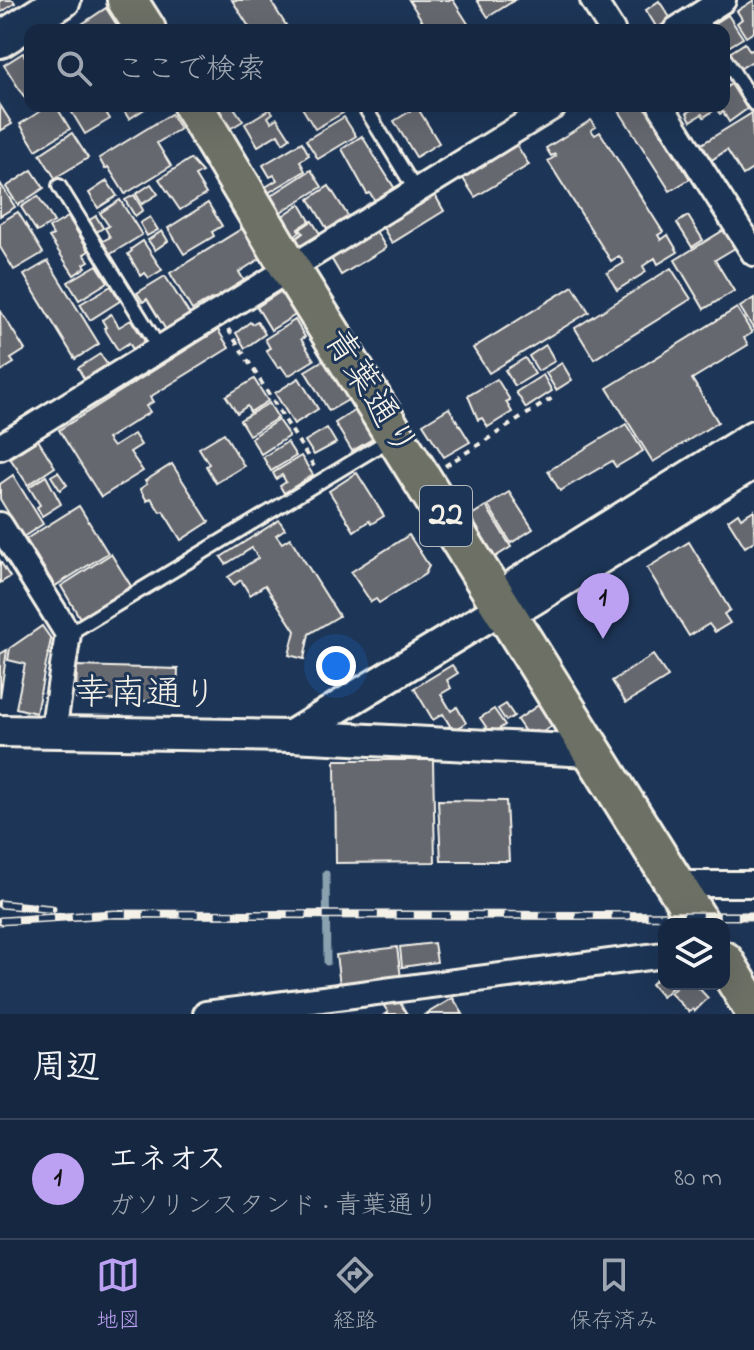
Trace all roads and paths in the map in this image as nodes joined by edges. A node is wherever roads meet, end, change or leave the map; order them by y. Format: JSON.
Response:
{"nodes":[{"id":1,"x":63,"y":0,"type":"edge"},
{"id":2,"x":127,"y":0,"type":"edge"},
{"id":3,"x":593,"y":0,"type":"edge"},
{"id":4,"x":723,"y":0,"type":"edge"},
{"id":5,"x":703,"y":23,"type":"edge"},
{"id":6,"x":25,"y":24,"type":"edge"},
{"id":7,"x":142,"y":24,"type":"edge"},
{"id":8,"x":608,"y":24,"type":"edge"},
{"id":9,"x":24,"y":25,"type":"edge"},
{"id":10,"x":0,"y":40,"type":"edge"},
{"id":11,"x":730,"y":66,"type":"edge"},
{"id":12,"x":754,"y":104,"type":"edge"},
{"id":13,"x":197,"y":112,"type":"edge"},
{"id":14,"x":368,"y":112,"type":"edge"},
{"id":15,"x":544,"y":112,"type":"edge"},
{"id":16,"x":665,"y":112,"type":"edge"},
{"id":17,"x":59,"y":186,"type":"dead end"},
{"id":18,"x":416,"y":191,"type":"junction"},
{"id":19,"x":754,"y":253,"type":"edge"},
{"id":20,"x":290,"y":268,"type":"junction"},
{"id":21,"x":218,"y":313,"type":"junction"},
{"id":22,"x":160,"y":349,"type":"junction"},
{"id":23,"x":554,"y":397,"type":"dead end"},
{"id":24,"x":395,"y":436,"type":"junction"},
{"id":25,"x":754,"y":436,"type":"edge"},
{"id":26,"x":0,"y":447,"type":"edge"},
{"id":27,"x":754,"y":463,"type":"edge"},
{"id":28,"x":423,"y":479,"type":"junction"},
{"id":29,"x":322,"y":480,"type":"junction"},
{"id":30,"x":0,"y":525,"type":"edge"},
{"id":31,"x":503,"y":607,"type":"junction"},
{"id":32,"x":68,"y":634,"type":"junction"},
{"id":33,"x":0,"y":731,"type":"edge"},
{"id":34,"x":53,"y":732,"type":"junction"},
{"id":35,"x":291,"y":736,"type":"junction"},
{"id":36,"x":591,"y":751,"type":"junction"},
{"id":37,"x":675,"y":884,"type":"junction"},
{"id":38,"x":754,"y":884,"type":"edge"},
{"id":39,"x":696,"y":918,"type":"edge"},
{"id":40,"x":658,"y":956,"type":"edge"},
{"id":41,"x":730,"y":971,"type":"edge"},
{"id":42,"x":754,"y":1010,"type":"edge"},
{"id":43,"x":206,"y":1014,"type":"edge"}],
"edges":[{"from":1,"to":6,"type":"main road"},
{"from":2,"to":7,"type":"main road"},
{"from":3,"to":8,"type":"street"},
{"from":4,"to":5,"type":"street"},
{"from":9,"to":10,"type":"main road"},
{"from":11,"to":12,"type":"lane"},
{"from":13,"to":20,"type":"main road","name":"青葉通り","number":"22"},
{"from":14,"to":18,"type":"lane"},
{"from":15,"to":18,"type":"street"},
{"from":16,"to":19,"type":"street"},
{"from":17,"to":22,"type":"lane"},
{"from":18,"to":20,"type":"street"},
{"from":20,"to":21,"type":"street"},
{"from":20,"to":24,"type":"main road","name":"青葉通り","number":"22"},
{"from":21,"to":22,"type":"street"},
{"from":21,"to":29,"type":"path"},
{"from":22,"to":26,"type":"street"},
{"from":23,"to":28,"type":"path"},
{"from":24,"to":28,"type":"main road","name":"青葉通り","number":"22"},
{"from":24,"to":29,"type":"lane"},
{"from":25,"to":31,"type":"street"},
{"from":27,"to":31,"type":"street"},
{"from":28,"to":31,"type":"main road","name":"青葉通り","number":"22"},
{"from":29,"to":32,"type":"lane"},
{"from":30,"to":32,"type":"street"},
{"from":31,"to":35,"type":"street"},
{"from":31,"to":36,"type":"main road","name":"青葉通り","number":"22"},
{"from":32,"to":34,"type":"street"},
{"from":33,"to":34,"type":"street","name":"幸南通り"},
{"from":34,"to":35,"type":"street","name":"幸南通り"},
{"from":35,"to":36,"type":"street","name":"幸南通り"},
{"from":36,"to":37,"type":"main road","name":"青葉通り","number":"22"},
{"from":37,"to":38,"type":"street"},
{"from":37,"to":39,"type":"main road","name":"青葉通り","number":"22"},
{"from":40,"to":43,"type":"street"},
{"from":41,"to":42,"type":"main road"}]}
